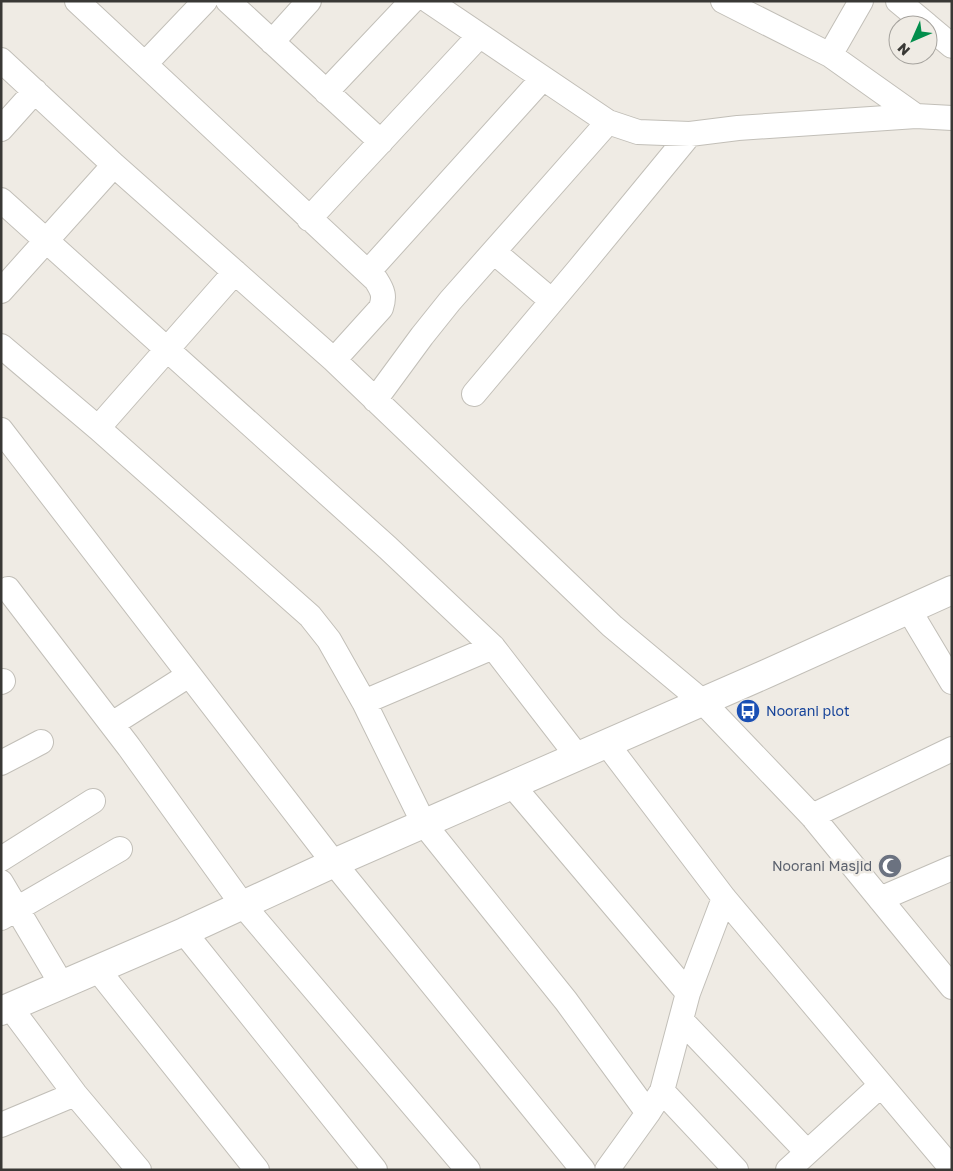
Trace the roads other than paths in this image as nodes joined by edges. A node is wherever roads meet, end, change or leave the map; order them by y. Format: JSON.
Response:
{"nodes":[{"id":1,"x":205,"y":1,"type":"edge"},
{"id":2,"x":228,"y":1,"type":"edge"},
{"id":3,"x":309,"y":1,"type":"edge"},
{"id":4,"x":412,"y":1,"type":"edge"},
{"id":5,"x":429,"y":1,"type":"edge"},
{"id":6,"x":861,"y":1,"type":"edge"},
{"id":7,"x":898,"y":1,"type":"edge"},
{"id":8,"x":83,"y":3,"type":"edge"},
{"id":9,"x":732,"y":3,"type":"edge"},
{"id":10,"x":914,"y":15,"type":"edge"},
{"id":11,"x":938,"y":35,"type":"edge"},
{"id":12,"x":479,"y":36,"type":"junction"},
{"id":13,"x":272,"y":42,"type":"junction"},
{"id":14,"x":952,"y":46,"type":"edge"},
{"id":15,"x":830,"y":55,"type":"junction"},
{"id":16,"x":1,"y":60,"type":"edge"},
{"id":17,"x":145,"y":64,"type":"junction"},
{"id":18,"x":543,"y":78,"type":"junction"},
{"id":19,"x":35,"y":91,"type":"junction"},
{"id":20,"x":326,"y":92,"type":"junction"},
{"id":21,"x":916,"y":116,"type":"junction"},
{"id":22,"x":952,"y":118,"type":"edge"},
{"id":23,"x":608,"y":122,"type":"junction"},
{"id":24,"x":1,"y":129,"type":"edge"},
{"id":25,"x":690,"y":134,"type":"junction"},
{"id":26,"x":380,"y":142,"type":"junction"},
{"id":27,"x":114,"y":165,"type":"junction"},
{"id":28,"x":1,"y":200,"type":"edge"},
{"id":29,"x":309,"y":219,"type":"junction"},
{"id":30,"x":46,"y":240,"type":"junction"},
{"id":31,"x":494,"y":252,"type":"junction"},
{"id":32,"x":235,"y":272,"type":"junction"},
{"id":33,"x":368,"y":272,"type":"junction"},
{"id":34,"x":1,"y":291,"type":"edge"},
{"id":35,"x":552,"y":301,"type":"junction"},
{"id":36,"x":1,"y":346,"type":"edge"},
{"id":37,"x":167,"y":350,"type":"junction"},
{"id":38,"x":334,"y":360,"type":"junction"},
{"id":39,"x":474,"y":394,"type":"dead end"},
{"id":40,"x":375,"y":400,"type":"junction"},
{"id":41,"x":98,"y":428,"type":"junction"},
{"id":42,"x":1,"y":430,"type":"edge"},
{"id":43,"x":8,"y":589,"type":"dead end"},
{"id":44,"x":952,"y":590,"type":"edge"},
{"id":45,"x":909,"y":610,"type":"junction"},
{"id":46,"x":494,"y":647,"type":"junction"},
{"id":47,"x":189,"y":675,"type":"junction"},
{"id":48,"x":952,"y":682,"type":"edge"},
{"id":49,"x":364,"y":702,"type":"junction"},
{"id":50,"x":703,"y":702,"type":"junction"},
{"id":51,"x":112,"y":724,"type":"junction"},
{"id":52,"x":41,"y":742,"type":"dead end"},
{"id":53,"x":606,"y":744,"type":"junction"},
{"id":54,"x":952,"y":749,"type":"edge"},
{"id":55,"x":578,"y":757,"type":"junction"},
{"id":56,"x":1,"y":763,"type":"edge"},
{"id":57,"x":512,"y":785,"type":"junction"},
{"id":58,"x":93,"y":801,"type":"dead end"},
{"id":59,"x":812,"y":816,"type":"junction"},
{"id":60,"x":424,"y":824,"type":"junction"},
{"id":61,"x":120,"y":849,"type":"dead end"},
{"id":62,"x":1,"y":860,"type":"edge"},
{"id":63,"x":334,"y":863,"type":"junction"},
{"id":64,"x":952,"y":868,"type":"edge"},
{"id":65,"x":1,"y":882,"type":"edge"},
{"id":66,"x":724,"y":898,"type":"junction"},
{"id":67,"x":880,"y":899,"type":"junction"},
{"id":68,"x":242,"y":904,"type":"junction"},
{"id":69,"x":10,"y":913,"type":"edge"},
{"id":70,"x":184,"y":932,"type":"junction"},
{"id":71,"x":98,"y":970,"type":"junction"},
{"id":72,"x":62,"y":985,"type":"junction"},
{"id":73,"x":952,"y":987,"type":"edge"},
{"id":74,"x":688,"y":994,"type":"junction"},
{"id":75,"x":6,"y":1009,"type":"edge"},
{"id":76,"x":681,"y":1020,"type":"junction"},
{"id":77,"x":881,"y":1085,"type":"junction"},
{"id":78,"x":662,"y":1091,"type":"junction"},
{"id":79,"x":74,"y":1094,"type":"junction"},
{"id":80,"x":648,"y":1113,"type":"junction"},
{"id":81,"x":1,"y":1125,"type":"edge"},
{"id":82,"x":807,"y":1152,"type":"junction"},
{"id":83,"x":946,"y":1167,"type":"edge"},
{"id":84,"x":138,"y":1170,"type":"edge"},
{"id":85,"x":257,"y":1170,"type":"edge"},
{"id":86,"x":375,"y":1170,"type":"edge"},
{"id":87,"x":468,"y":1170,"type":"edge"},
{"id":88,"x":584,"y":1170,"type":"edge"},
{"id":89,"x":607,"y":1170,"type":"edge"},
{"id":90,"x":736,"y":1170,"type":"edge"},
{"id":91,"x":788,"y":1170,"type":"edge"}],
"edges":[{"from":1,"to":17,"type":"street"},
{"from":2,"to":13,"type":"street"},
{"from":3,"to":13,"type":"street"},
{"from":4,"to":20,"type":"street"},
{"from":5,"to":12,"type":"street"},
{"from":6,"to":15,"type":"street"},
{"from":7,"to":10,"type":"street"},
{"from":8,"to":17,"type":"street"},
{"from":9,"to":15,"type":"street"},
{"from":11,"to":14,"type":"street"},
{"from":12,"to":18,"type":"street"},
{"from":12,"to":26,"type":"street"},
{"from":13,"to":20,"type":"street"},
{"from":15,"to":21,"type":"street"},
{"from":16,"to":19,"type":"street"},
{"from":17,"to":29,"type":"street"},
{"from":18,"to":23,"type":"street"},
{"from":18,"to":33,"type":"street"},
{"from":19,"to":24,"type":"street"},
{"from":19,"to":27,"type":"street"},
{"from":20,"to":26,"type":"street"},
{"from":21,"to":22,"type":"street"},
{"from":21,"to":25,"type":"street"},
{"from":23,"to":25,"type":"street"},
{"from":23,"to":31,"type":"street"},
{"from":25,"to":35,"type":"street"},
{"from":26,"to":29,"type":"street"},
{"from":27,"to":30,"type":"street"},
{"from":27,"to":32,"type":"street"},
{"from":28,"to":30,"type":"street"},
{"from":29,"to":33,"type":"street"},
{"from":30,"to":34,"type":"street"},
{"from":30,"to":37,"type":"street"},
{"from":31,"to":35,"type":"street"},
{"from":31,"to":40,"type":"street"},
{"from":32,"to":37,"type":"street"},
{"from":32,"to":38,"type":"street"},
{"from":33,"to":38,"type":"street"},
{"from":35,"to":39,"type":"street"},
{"from":36,"to":41,"type":"street"},
{"from":37,"to":41,"type":"street"},
{"from":37,"to":46,"type":"street"},
{"from":38,"to":40,"type":"street"},
{"from":40,"to":50,"type":"street"},
{"from":41,"to":49,"type":"street"},
{"from":42,"to":47,"type":"street"},
{"from":43,"to":51,"type":"street"},
{"from":44,"to":45,"type":"main road"},
{"from":45,"to":48,"type":"street"},
{"from":45,"to":50,"type":"main road"},
{"from":46,"to":49,"type":"street"},
{"from":46,"to":55,"type":"street"},
{"from":47,"to":51,"type":"street"},
{"from":47,"to":63,"type":"street"},
{"from":49,"to":60,"type":"street"},
{"from":50,"to":53,"type":"main road"},
{"from":50,"to":59,"type":"street"},
{"from":51,"to":68,"type":"street"},
{"from":52,"to":56,"type":"street"},
{"from":53,"to":55,"type":"main road"},
{"from":53,"to":66,"type":"street"},
{"from":54,"to":59,"type":"street"},
{"from":55,"to":57,"type":"main road"},
{"from":57,"to":60,"type":"main road"},
{"from":57,"to":74,"type":"street"},
{"from":58,"to":62,"type":"street"},
{"from":59,"to":67,"type":"street"},
{"from":60,"to":63,"type":"main road"},
{"from":60,"to":80,"type":"street"},
{"from":61,"to":69,"type":"street"},
{"from":63,"to":68,"type":"main road"},
{"from":63,"to":88,"type":"street"},
{"from":64,"to":67,"type":"street"},
{"from":65,"to":69,"type":"street"},
{"from":66,"to":74,"type":"street"},
{"from":66,"to":77,"type":"street"},
{"from":67,"to":73,"type":"street"},
{"from":68,"to":70,"type":"main road"},
{"from":68,"to":87,"type":"street"},
{"from":69,"to":72,"type":"street"},
{"from":70,"to":71,"type":"main road"},
{"from":70,"to":86,"type":"street"},
{"from":71,"to":72,"type":"main road"},
{"from":71,"to":85,"type":"street"},
{"from":72,"to":75,"type":"main road"},
{"from":74,"to":76,"type":"street"},
{"from":75,"to":79,"type":"street"},
{"from":76,"to":78,"type":"street"},
{"from":76,"to":82,"type":"street"},
{"from":77,"to":82,"type":"street"},
{"from":77,"to":83,"type":"street"},
{"from":78,"to":80,"type":"street"},
{"from":78,"to":90,"type":"street"},
{"from":79,"to":81,"type":"street"},
{"from":79,"to":84,"type":"street"},
{"from":80,"to":89,"type":"street"},
{"from":82,"to":91,"type":"street"}]}
